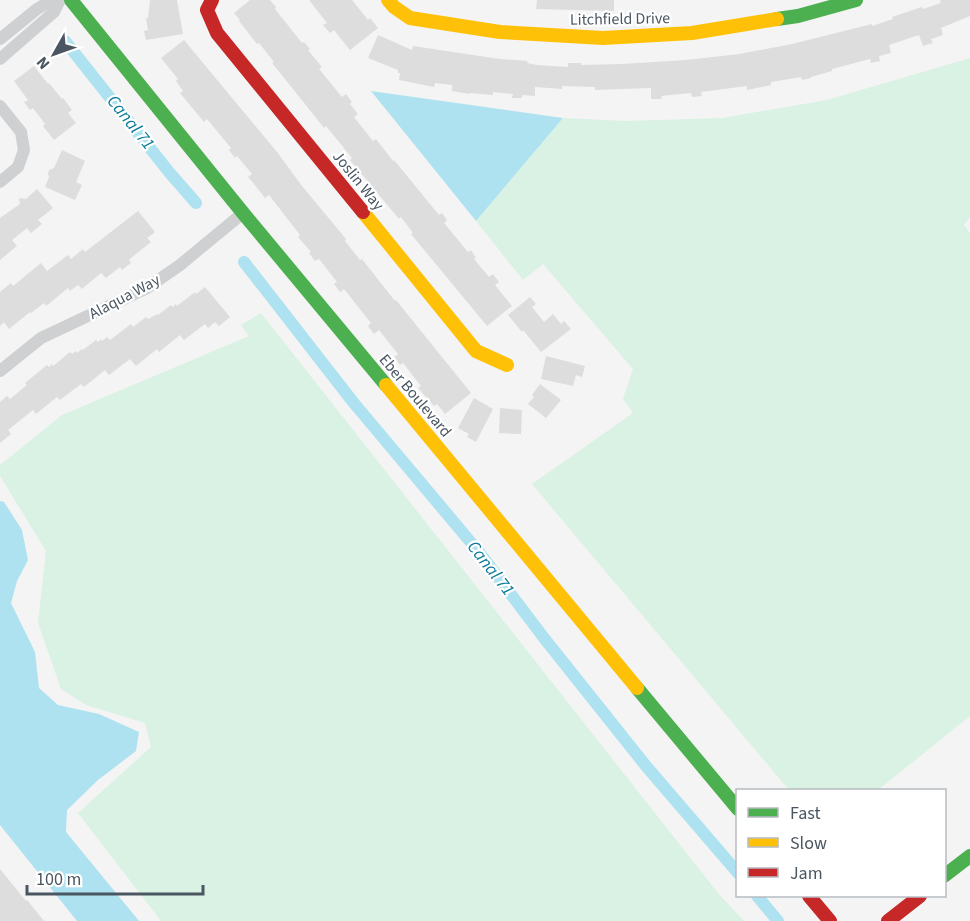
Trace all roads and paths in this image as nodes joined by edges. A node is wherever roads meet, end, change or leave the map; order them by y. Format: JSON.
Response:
{"nodes":[{"id":1,"x":52,"y":0,"type":"edge"},
{"id":2,"x":60,"y":0,"type":"edge"},
{"id":3,"x":71,"y":0,"type":"edge"},
{"id":4,"x":212,"y":0,"type":"edge"},
{"id":5,"x":388,"y":0,"type":"edge"},
{"id":6,"x":856,"y":0,"type":"edge"},
{"id":7,"x":0,"y":39,"type":"edge"},
{"id":8,"x":0,"y":59,"type":"edge"},
{"id":9,"x":0,"y":106,"type":"edge"},
{"id":10,"x":0,"y":182,"type":"edge"},
{"id":11,"x":243,"y":213,"type":"junction"},
{"id":12,"x":507,"y":365,"type":"dead end"},
{"id":13,"x":0,"y":371,"type":"edge"},
{"id":14,"x":736,"y":807,"type":"edge"},
{"id":15,"x":970,"y":856,"type":"edge"},
{"id":16,"x":946,"y":875,"type":"edge"},
{"id":17,"x":810,"y":897,"type":"edge"},
{"id":18,"x":919,"y":897,"type":"edge"},
{"id":19,"x":830,"y":921,"type":"edge"},
{"id":20,"x":888,"y":921,"type":"edge"}],
"edges":[{"from":1,"to":7,"type":"street"},
{"from":2,"to":8,"type":"street"},
{"from":3,"to":11,"type":"street","name":"Eber Boulevard"},
{"from":4,"to":12,"type":"street","name":"Joslin Way"},
{"from":5,"to":6,"type":"street","name":"Litchfield Drive"},
{"from":9,"to":10,"type":"street"},
{"from":11,"to":13,"type":"street","name":"Alaqua Way"},
{"from":11,"to":14,"type":"street","name":"Eber Boulevard"},
{"from":15,"to":16,"type":"street"},
{"from":17,"to":19,"type":"street"},
{"from":18,"to":20,"type":"street"}]}
